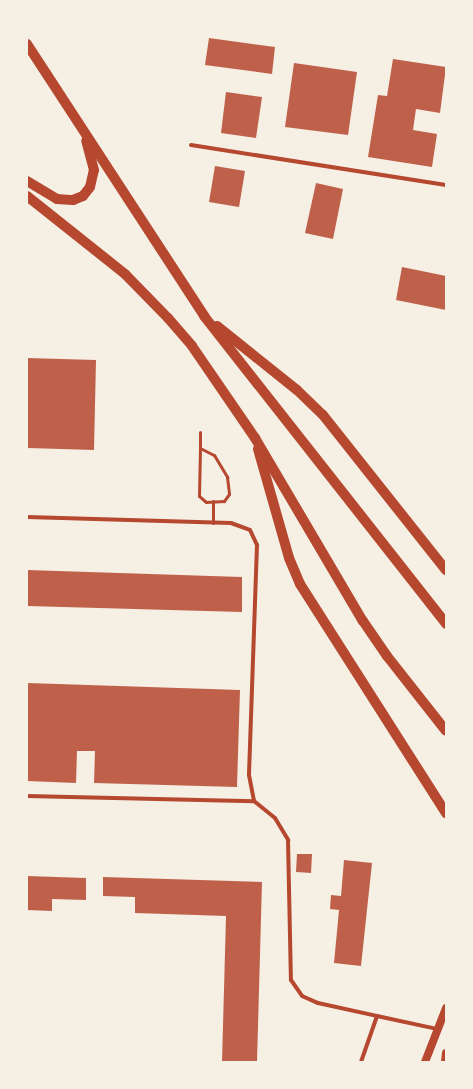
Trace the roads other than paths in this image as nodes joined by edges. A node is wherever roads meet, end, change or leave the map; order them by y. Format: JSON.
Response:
{"nodes":[{"id":1,"x":27,"y":44,"type":"edge"},
{"id":2,"x":50,"y":76,"type":"junction"},
{"id":3,"x":191,"y":145,"type":"dead end"},
{"id":4,"x":27,"y":181,"type":"edge"},
{"id":5,"x":446,"y":185,"type":"edge"},
{"id":6,"x":27,"y":196,"type":"edge"},
{"id":7,"x":204,"y":316,"type":"junction"},
{"id":8,"x":200,"y":432,"type":"dead end"},
{"id":9,"x":255,"y":438,"type":"junction"},
{"id":10,"x":200,"y":448,"type":"junction"},
{"id":11,"x":214,"y":501,"type":"junction"},
{"id":12,"x":27,"y":517,"type":"edge"},
{"id":13,"x":213,"y":522,"type":"junction"},
{"id":14,"x":446,"y":570,"type":"edge"},
{"id":15,"x":446,"y":624,"type":"edge"},
{"id":16,"x":446,"y":731,"type":"edge"},
{"id":17,"x":27,"y":796,"type":"edge"},
{"id":18,"x":254,"y":802,"type":"junction"},
{"id":19,"x":446,"y":813,"type":"edge"},
{"id":20,"x":446,"y":1008,"type":"edge"},
{"id":21,"x":377,"y":1016,"type":"junction"},
{"id":22,"x":437,"y":1029,"type":"junction"},
{"id":23,"x":446,"y":1053,"type":"edge"},
{"id":24,"x":361,"y":1062,"type":"edge"},
{"id":25,"x":425,"y":1062,"type":"edge"},
{"id":26,"x":445,"y":1062,"type":"edge"}],
"edges":[{"from":1,"to":2,"type":"main road"},
{"from":2,"to":4,"type":"main road"},
{"from":2,"to":7,"type":"main road"},
{"from":3,"to":5,"type":"street"},
{"from":6,"to":9,"type":"main road"},
{"from":7,"to":14,"type":"main road"},
{"from":7,"to":15,"type":"main road"},
{"from":8,"to":10,"type":"lane"},
{"from":9,"to":16,"type":"main road"},
{"from":9,"to":19,"type":"main road"},
{"from":10,"to":11,"type":"lane"},
{"from":10,"to":11,"type":"lane"},
{"from":11,"to":13,"type":"lane"},
{"from":12,"to":13,"type":"street"},
{"from":13,"to":18,"type":"street"},
{"from":17,"to":18,"type":"street"},
{"from":18,"to":21,"type":"street"},
{"from":20,"to":22,"type":"main road"},
{"from":21,"to":22,"type":"street"},
{"from":21,"to":24,"type":"street"},
{"from":22,"to":25,"type":"main road"},
{"from":23,"to":26,"type":"main road"}]}
